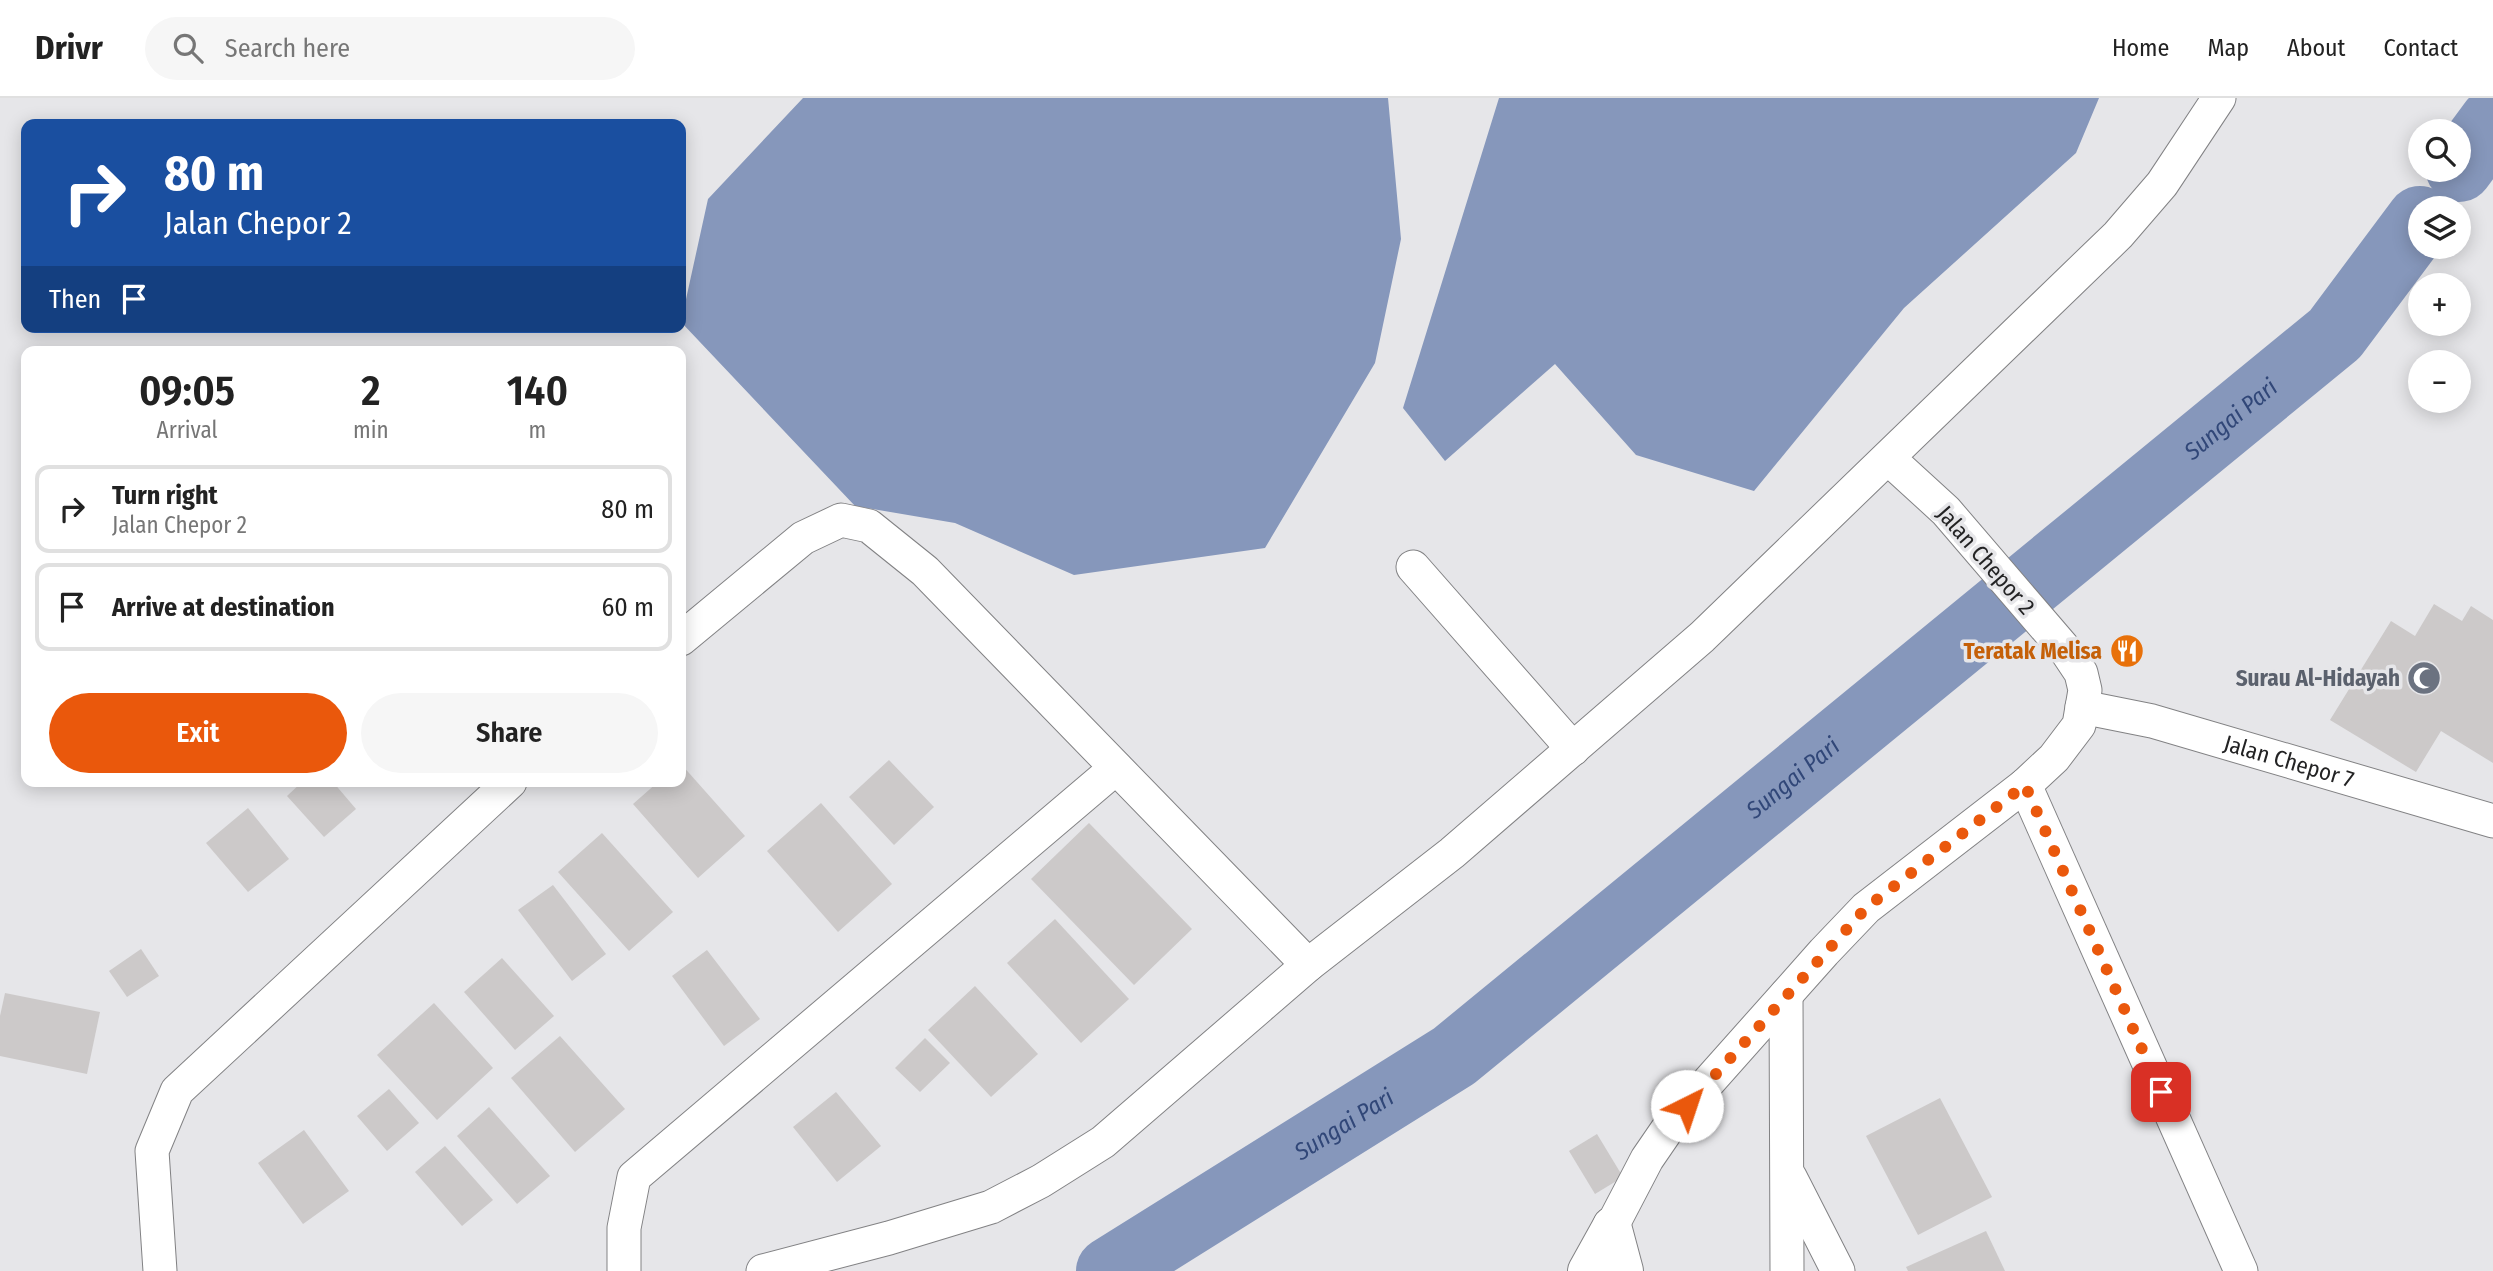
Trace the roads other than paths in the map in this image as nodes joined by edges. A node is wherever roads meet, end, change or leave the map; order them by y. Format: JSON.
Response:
{"nodes":[{"id":1,"x":2219,"y":98,"type":"edge"},
{"id":2,"x":1888,"y":458,"type":"junction"},
{"id":3,"x":1413,"y":568,"type":"dead end"},
{"id":4,"x":686,"y":635,"type":"edge"},
{"id":5,"x":2082,"y":707,"type":"junction"},
{"id":6,"x":1573,"y":749,"type":"junction"},
{"id":7,"x":1116,"y":768,"type":"junction"},
{"id":8,"x":2025,"y":785,"type":"junction"},
{"id":9,"x":505,"y":787,"type":"edge"},
{"id":10,"x":2493,"y":821,"type":"edge"},
{"id":11,"x":1308,"y":965,"type":"junction"},
{"id":12,"x":1786,"y":995,"type":"junction"},
{"id":13,"x":1787,"y":1171,"type":"junction"},
{"id":14,"x":1612,"y":1226,"type":"junction"},
{"id":15,"x":160,"y":1271,"type":"edge"},
{"id":16,"x":624,"y":1271,"type":"edge"},
{"id":17,"x":763,"y":1271,"type":"edge"},
{"id":18,"x":1587,"y":1271,"type":"edge"},
{"id":19,"x":1624,"y":1271,"type":"edge"},
{"id":20,"x":1787,"y":1271,"type":"edge"},
{"id":21,"x":1838,"y":1271,"type":"edge"},
{"id":22,"x":2241,"y":1271,"type":"edge"}],
"edges":[{"from":1,"to":2,"type":"street"},
{"from":2,"to":5,"type":"street","name":"Jalan Chepor 2"},
{"from":2,"to":6,"type":"street"},
{"from":3,"to":6,"type":"street"},
{"from":4,"to":7,"type":"street"},
{"from":5,"to":8,"type":"street","name":"Jalan Chepor 2"},
{"from":5,"to":10,"type":"street","name":"Jalan Chepor 7"},
{"from":6,"to":11,"type":"street"},
{"from":7,"to":11,"type":"street"},
{"from":7,"to":16,"type":"street"},
{"from":8,"to":12,"type":"street","name":"Jalan Chepor 2"},
{"from":8,"to":22,"type":"street"},
{"from":9,"to":15,"type":"street"},
{"from":11,"to":17,"type":"street"},
{"from":12,"to":13,"type":"street"},
{"from":12,"to":14,"type":"street","name":"Jalan Chepor 2"},
{"from":13,"to":20,"type":"street"},
{"from":13,"to":21,"type":"street"},
{"from":14,"to":18,"type":"street"},
{"from":14,"to":19,"type":"street"}]}
